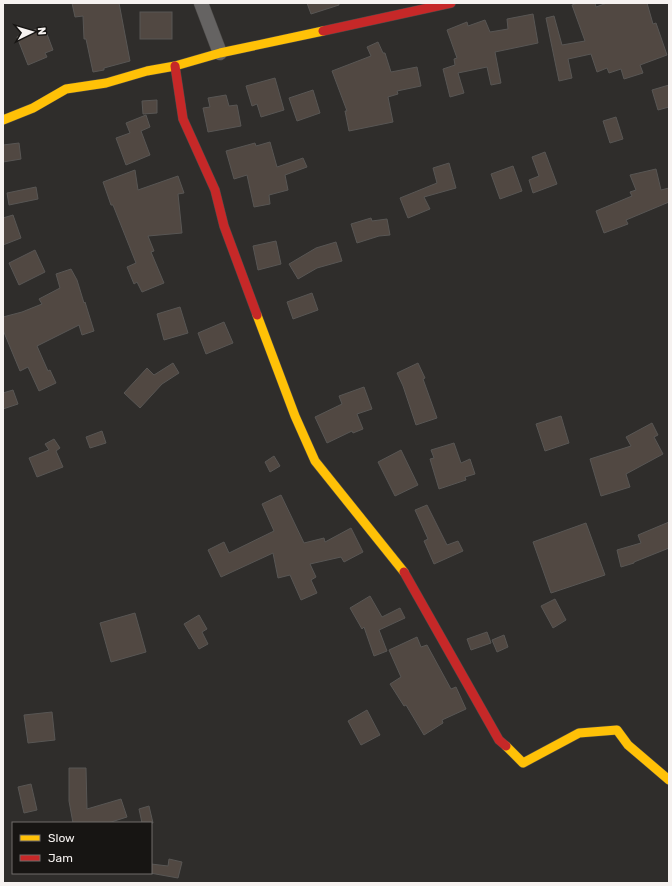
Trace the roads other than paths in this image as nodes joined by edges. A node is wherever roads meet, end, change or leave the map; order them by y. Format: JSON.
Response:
{"nodes":[{"id":1,"x":201,"y":3,"type":"edge"},
{"id":2,"x":451,"y":3,"type":"edge"},
{"id":3,"x":220,"y":53,"type":"junction"},
{"id":4,"x":175,"y":66,"type":"junction"},
{"id":5,"x":3,"y":120,"type":"edge"},
{"id":6,"x":669,"y":780,"type":"edge"}],
"edges":[{"from":1,"to":3,"type":"street"},
{"from":2,"to":3,"type":"street"},
{"from":3,"to":4,"type":"street"},
{"from":4,"to":5,"type":"street"},
{"from":4,"to":6,"type":"street"}]}
